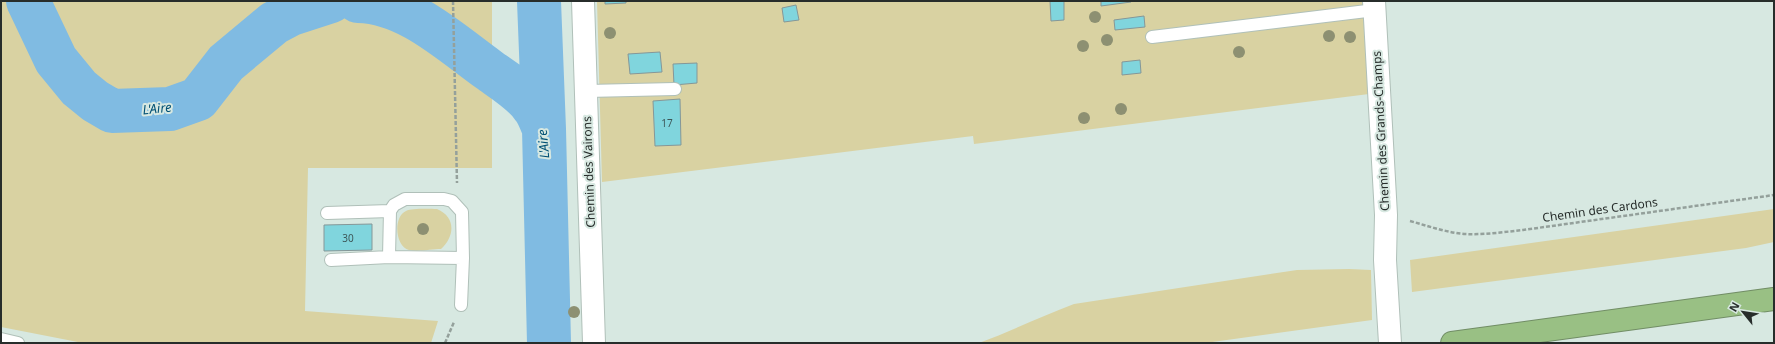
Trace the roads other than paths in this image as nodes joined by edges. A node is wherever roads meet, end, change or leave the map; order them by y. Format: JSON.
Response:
{"nodes":[{"id":1,"x":583,"y":1,"type":"edge"},
{"id":2,"x":1375,"y":6,"type":"edge"},
{"id":3,"x":1152,"y":37,"type":"dead end"},
{"id":4,"x":675,"y":89,"type":"dead end"},
{"id":5,"x":587,"y":92,"type":"junction"},
{"id":6,"x":390,"y":211,"type":"junction"},
{"id":7,"x":327,"y":213,"type":"dead end"},
{"id":8,"x":389,"y":257,"type":"junction"},
{"id":9,"x":463,"y":258,"type":"junction"},
{"id":10,"x":330,"y":260,"type":"dead end"},
{"id":11,"x":1774,"y":298,"type":"edge"},
{"id":12,"x":461,"y":305,"type":"dead end"},
{"id":13,"x":1,"y":339,"type":"edge"},
{"id":14,"x":18,"y":343,"type":"edge"},
{"id":15,"x":594,"y":343,"type":"edge"},
{"id":16,"x":1390,"y":343,"type":"edge"},
{"id":17,"x":1452,"y":343,"type":"edge"}],
"edges":[{"from":1,"to":5,"type":"street","name":"Chemin des Vairons"},
{"from":2,"to":3,"type":"lane"},
{"from":2,"to":16,"type":"street","name":"Chemin des Grands-Champs"},
{"from":4,"to":5,"type":"lane"},
{"from":5,"to":15,"type":"street","name":"Chemin des Vairons"},
{"from":6,"to":7,"type":"lane"},
{"from":6,"to":8,"type":"lane"},
{"from":6,"to":9,"type":"lane"},
{"from":8,"to":9,"type":"lane"},
{"from":8,"to":10,"type":"lane"},
{"from":9,"to":12,"type":"lane"},
{"from":11,"to":17,"type":"highway"},
{"from":13,"to":14,"type":"lane"}]}
